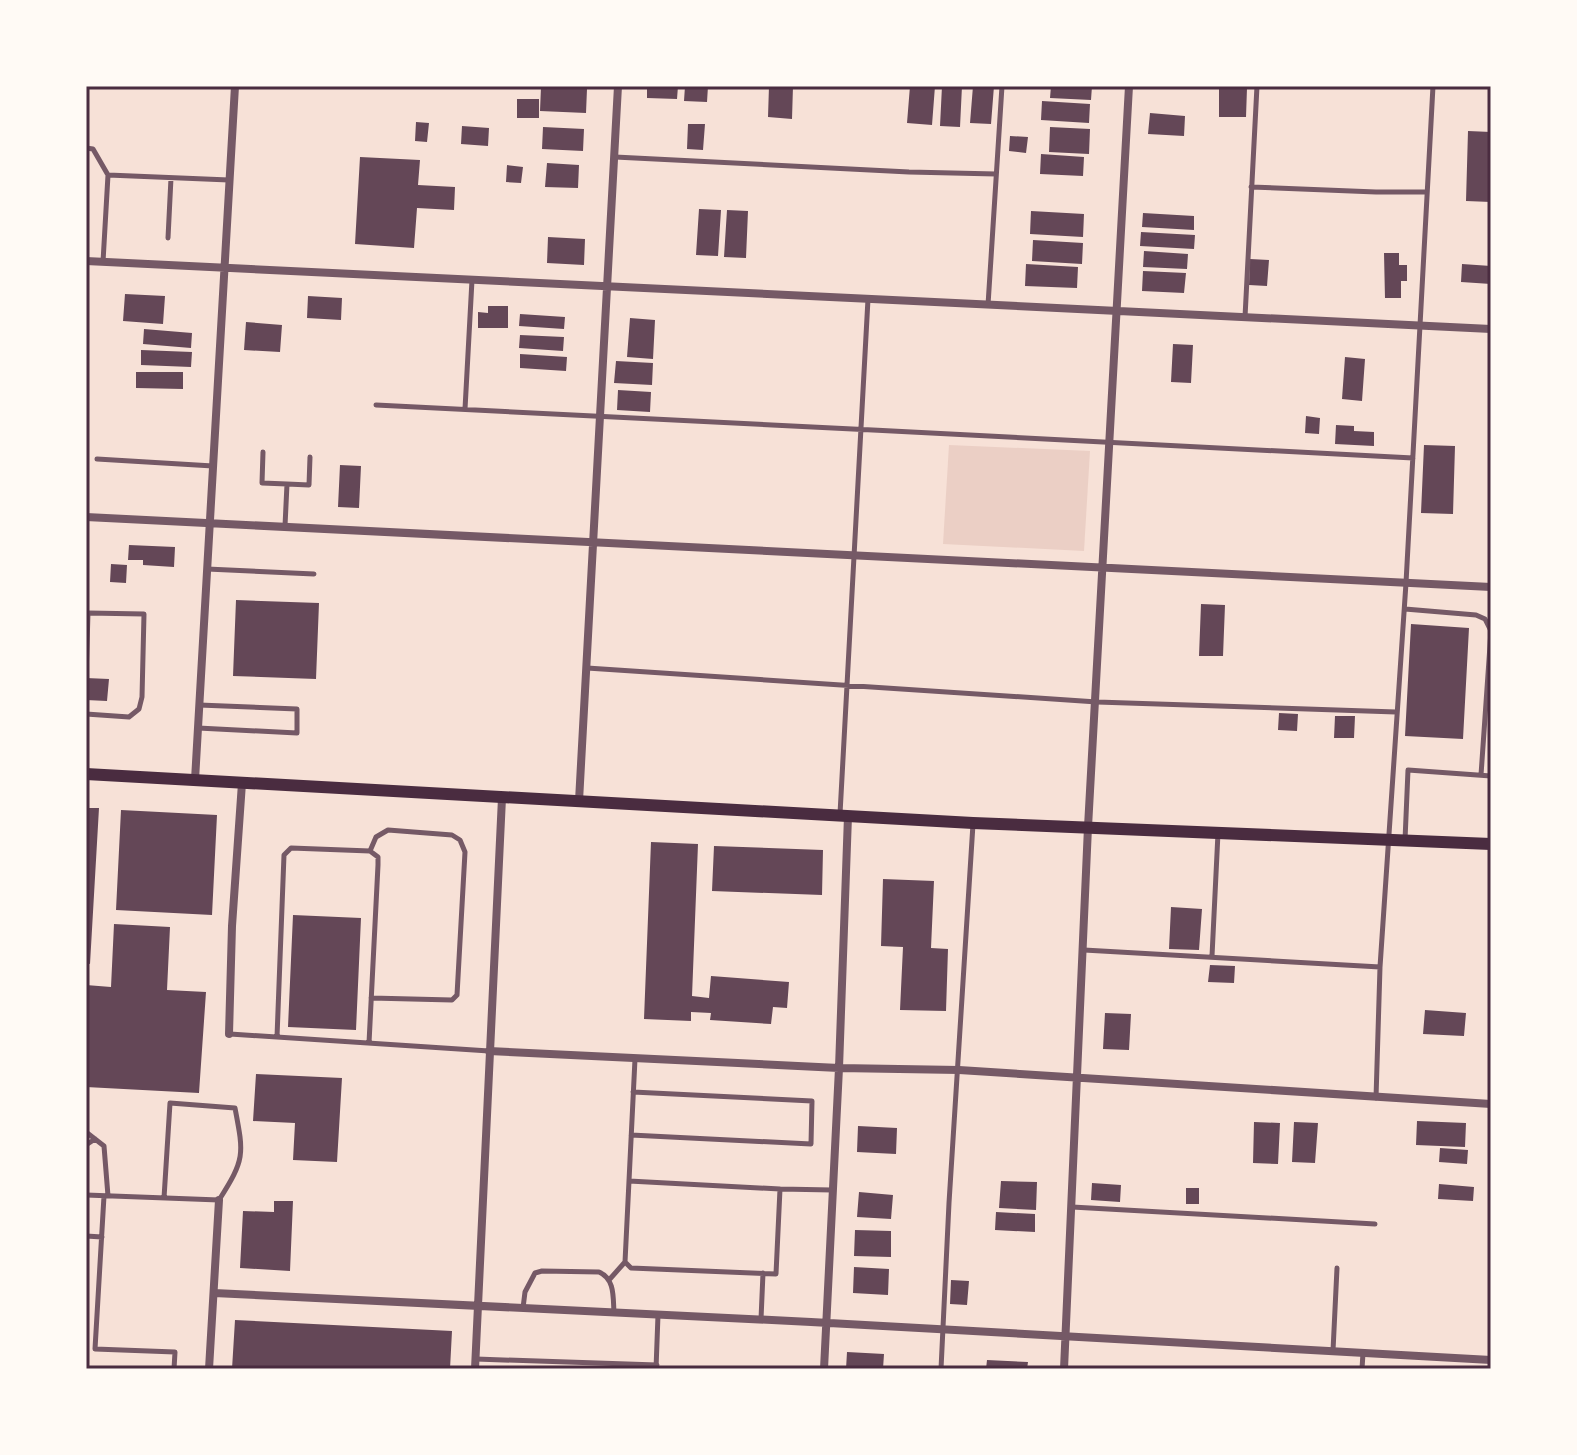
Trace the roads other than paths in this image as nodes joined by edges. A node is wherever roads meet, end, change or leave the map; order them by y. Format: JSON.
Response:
{"nodes":[{"id":1,"x":235,"y":86,"type":"edge"},
{"id":2,"x":618,"y":86,"type":"edge"},
{"id":3,"x":1002,"y":86,"type":"edge"},
{"id":4,"x":1129,"y":86,"type":"edge"},
{"id":5,"x":1257,"y":86,"type":"edge"},
{"id":6,"x":1433,"y":86,"type":"edge"},
{"id":7,"x":86,"y":148,"type":"edge"},
{"id":8,"x":614,"y":157,"type":"junction"},
{"id":9,"x":996,"y":174,"type":"junction"},
{"id":10,"x":108,"y":175,"type":"junction"},
{"id":11,"x":171,"y":178,"type":"junction"},
{"id":12,"x":229,"y":180,"type":"junction"},
{"id":13,"x":1251,"y":187,"type":"junction"},
{"id":14,"x":1427,"y":192,"type":"junction"},
{"id":15,"x":168,"y":238,"type":"dead end"},
{"id":16,"x":86,"y":261,"type":"edge"},
{"id":17,"x":103,"y":262,"type":"junction"},
{"id":18,"x":224,"y":268,"type":"junction"},
{"id":19,"x":472,"y":280,"type":"junction"},
{"id":20,"x":607,"y":286,"type":"junction"},
{"id":21,"x":868,"y":299,"type":"junction"},
{"id":22,"x":988,"y":305,"type":"junction"},
{"id":23,"x":1117,"y":311,"type":"junction"},
{"id":24,"x":1245,"y":317,"type":"junction"},
{"id":25,"x":1420,"y":326,"type":"junction"},
{"id":26,"x":1491,"y":329,"type":"edge"},
{"id":27,"x":376,"y":405,"type":"dead end"},
{"id":28,"x":465,"y":409,"type":"junction"},
{"id":29,"x":600,"y":415,"type":"junction"},
{"id":30,"x":862,"y":429,"type":"junction"},
{"id":31,"x":1110,"y":445,"type":"junction"},
{"id":32,"x":263,"y":452,"type":"dead end"},
{"id":33,"x":310,"y":457,"type":"dead end"},
{"id":34,"x":1413,"y":458,"type":"junction"},
{"id":35,"x":97,"y":459,"type":"dead end"},
{"id":36,"x":213,"y":466,"type":"junction"},
{"id":37,"x":287,"y":484,"type":"junction"},
{"id":38,"x":86,"y":517,"type":"edge"},
{"id":39,"x":210,"y":524,"type":"junction"},
{"id":40,"x":285,"y":527,"type":"junction"},
{"id":41,"x":593,"y":543,"type":"junction"},
{"id":42,"x":855,"y":556,"type":"junction"},
{"id":43,"x":1102,"y":568,"type":"junction"},
{"id":44,"x":207,"y":569,"type":"junction"},
{"id":45,"x":314,"y":574,"type":"dead end"},
{"id":46,"x":1406,"y":583,"type":"junction"},
{"id":47,"x":1491,"y":587,"type":"edge"},
{"id":48,"x":1404,"y":609,"type":"junction"},
{"id":49,"x":87,"y":614,"type":"edge"},
{"id":50,"x":1491,"y":631,"type":"edge"},
{"id":51,"x":586,"y":668,"type":"junction"},
{"id":52,"x":86,"y":678,"type":"edge"},
{"id":53,"x":845,"y":685,"type":"junction"},
{"id":54,"x":1097,"y":702,"type":"junction"},
{"id":55,"x":199,"y":705,"type":"junction"},
{"id":56,"x":1396,"y":712,"type":"junction"},
{"id":57,"x":86,"y":714,"type":"edge"},
{"id":58,"x":198,"y":728,"type":"junction"},
{"id":59,"x":86,"y":774,"type":"edge"},
{"id":60,"x":1481,"y":775,"type":"junction"},
{"id":61,"x":1491,"y":776,"type":"edge"},
{"id":62,"x":195,"y":780,"type":"junction"},
{"id":63,"x":242,"y":783,"type":"junction"},
{"id":64,"x":502,"y":798,"type":"junction"},
{"id":65,"x":579,"y":801,"type":"junction"},
{"id":66,"x":844,"y":816,"type":"junction"},
{"id":67,"x":973,"y":823,"type":"junction"},
{"id":68,"x":1088,"y":827,"type":"junction"},
{"id":69,"x":1218,"y":833,"type":"junction"},
{"id":70,"x":1389,"y":841,"type":"junction"},
{"id":71,"x":1405,"y":841,"type":"junction"},
{"id":72,"x":1491,"y":844,"type":"edge"},
{"id":73,"x":370,"y":851,"type":"junction"},
{"id":74,"x":1084,"y":950,"type":"junction"},
{"id":75,"x":1212,"y":956,"type":"junction"},
{"id":76,"x":1380,"y":967,"type":"junction"},
{"id":77,"x":371,"y":998,"type":"junction"},
{"id":78,"x":229,"y":1034,"type":"joint"},
{"id":79,"x":277,"y":1037,"type":"junction"},
{"id":80,"x":369,"y":1043,"type":"junction"},
{"id":81,"x":489,"y":1051,"type":"junction"},
{"id":82,"x":635,"y":1059,"type":"junction"},
{"id":83,"x":839,"y":1068,"type":"junction"},
{"id":84,"x":959,"y":1070,"type":"junction"},
{"id":85,"x":1078,"y":1080,"type":"junction"},
{"id":86,"x":633,"y":1092,"type":"junction"},
{"id":87,"x":1376,"y":1098,"type":"junction"},
{"id":88,"x":1491,"y":1104,"type":"edge"},
{"id":89,"x":86,"y":1132,"type":"edge"},
{"id":90,"x":631,"y":1135,"type":"junction"},
{"id":91,"x":95,"y":1139,"type":"junction"},
{"id":92,"x":86,"y":1145,"type":"edge"},
{"id":93,"x":629,"y":1181,"type":"junction"},
{"id":94,"x":780,"y":1189,"type":"junction"},
{"id":95,"x":832,"y":1190,"type":"junction"},
{"id":96,"x":86,"y":1195,"type":"edge"},
{"id":97,"x":106,"y":1196,"type":"junction"},
{"id":98,"x":164,"y":1198,"type":"junction"},
{"id":99,"x":219,"y":1200,"type":"junction"},
{"id":100,"x":1072,"y":1207,"type":"junction"},
{"id":101,"x":1375,"y":1224,"type":"dead end"},
{"id":102,"x":86,"y":1236,"type":"edge"},
{"id":103,"x":102,"y":1237,"type":"junction"},
{"id":104,"x":625,"y":1262,"type":"junction"},
{"id":105,"x":1337,"y":1268,"type":"dead end"},
{"id":106,"x":763,"y":1273,"type":"junction"},
{"id":107,"x":609,"y":1280,"type":"junction"},
{"id":108,"x":214,"y":1293,"type":"junction"},
{"id":109,"x":477,"y":1305,"type":"junction"},
{"id":110,"x":523,"y":1308,"type":"junction"},
{"id":111,"x":615,"y":1314,"type":"junction"},
{"id":112,"x":658,"y":1315,"type":"junction"},
{"id":113,"x":761,"y":1320,"type":"junction"},
{"id":114,"x":826,"y":1323,"type":"junction"},
{"id":115,"x":943,"y":1329,"type":"junction"},
{"id":116,"x":1065,"y":1335,"type":"junction"},
{"id":117,"x":1333,"y":1351,"type":"junction"},
{"id":118,"x":1363,"y":1353,"type":"junction"},
{"id":119,"x":476,"y":1359,"type":"junction"},
{"id":120,"x":1491,"y":1360,"type":"edge"},
{"id":121,"x":656,"y":1367,"type":"edge"},
{"id":122,"x":174,"y":1369,"type":"edge"},
{"id":123,"x":209,"y":1369,"type":"edge"},
{"id":124,"x":475,"y":1369,"type":"edge"},
{"id":125,"x":824,"y":1369,"type":"edge"},
{"id":126,"x":941,"y":1369,"type":"edge"},
{"id":127,"x":1064,"y":1369,"type":"edge"},
{"id":128,"x":1362,"y":1369,"type":"edge"}],
"edges":[{"from":1,"to":12,"type":"street"},
{"from":2,"to":8,"type":"street"},
{"from":3,"to":9,"type":"lane"},
{"from":4,"to":23,"type":"street"},
{"from":5,"to":13,"type":"lane"},
{"from":6,"to":14,"type":"lane"},
{"from":7,"to":10,"type":"lane"},
{"from":8,"to":9,"type":"lane"},
{"from":8,"to":20,"type":"street"},
{"from":9,"to":22,"type":"lane"},
{"from":10,"to":11,"type":"lane"},
{"from":10,"to":17,"type":"lane"},
{"from":11,"to":12,"type":"lane"},
{"from":11,"to":15,"type":"lane"},
{"from":12,"to":18,"type":"street"},
{"from":13,"to":14,"type":"lane"},
{"from":13,"to":24,"type":"lane"},
{"from":14,"to":25,"type":"lane"},
{"from":16,"to":17,"type":"street"},
{"from":17,"to":18,"type":"street"},
{"from":18,"to":19,"type":"street"},
{"from":18,"to":36,"type":"street"},
{"from":19,"to":20,"type":"street"},
{"from":19,"to":28,"type":"lane"},
{"from":20,"to":21,"type":"street"},
{"from":20,"to":29,"type":"street"},
{"from":21,"to":22,"type":"street"},
{"from":21,"to":30,"type":"lane"},
{"from":22,"to":23,"type":"street"},
{"from":23,"to":24,"type":"street"},
{"from":23,"to":31,"type":"street"},
{"from":24,"to":25,"type":"street"},
{"from":25,"to":26,"type":"street"},
{"from":25,"to":34,"type":"lane"},
{"from":27,"to":28,"type":"lane"},
{"from":28,"to":29,"type":"lane"},
{"from":29,"to":30,"type":"lane"},
{"from":29,"to":41,"type":"street"},
{"from":30,"to":31,"type":"lane"},
{"from":30,"to":42,"type":"lane"},
{"from":31,"to":34,"type":"lane"},
{"from":31,"to":43,"type":"street"},
{"from":32,"to":37,"type":"lane"},
{"from":33,"to":37,"type":"lane"},
{"from":34,"to":46,"type":"lane"},
{"from":35,"to":36,"type":"lane"},
{"from":36,"to":39,"type":"street"},
{"from":37,"to":40,"type":"lane"},
{"from":38,"to":39,"type":"street"},
{"from":39,"to":40,"type":"street"},
{"from":39,"to":44,"type":"street"},
{"from":40,"to":41,"type":"street"},
{"from":41,"to":42,"type":"street"},
{"from":41,"to":51,"type":"street"},
{"from":42,"to":43,"type":"street"},
{"from":42,"to":53,"type":"lane"},
{"from":43,"to":46,"type":"street"},
{"from":43,"to":54,"type":"street"},
{"from":44,"to":45,"type":"lane"},
{"from":44,"to":55,"type":"street"},
{"from":46,"to":47,"type":"street"},
{"from":46,"to":48,"type":"lane"},
{"from":48,"to":50,"type":"lane"},
{"from":48,"to":56,"type":"lane"},
{"from":49,"to":52,"type":"lane"},
{"from":49,"to":57,"type":"lane"},
{"from":50,"to":60,"type":"lane"},
{"from":51,"to":53,"type":"lane"},
{"from":51,"to":65,"type":"street"},
{"from":53,"to":54,"type":"lane"},
{"from":53,"to":66,"type":"lane"},
{"from":54,"to":56,"type":"lane"},
{"from":54,"to":68,"type":"street"},
{"from":55,"to":58,"type":"street"},
{"from":55,"to":58,"type":"lane"},
{"from":56,"to":70,"type":"lane"},
{"from":58,"to":62,"type":"street"},
{"from":59,"to":62,"type":"main road"},
{"from":60,"to":61,"type":"lane"},
{"from":60,"to":71,"type":"lane"},
{"from":62,"to":63,"type":"main road"},
{"from":63,"to":64,"type":"main road"},
{"from":63,"to":78,"type":"street"},
{"from":64,"to":65,"type":"main road"},
{"from":64,"to":81,"type":"street"},
{"from":65,"to":66,"type":"main road"},
{"from":66,"to":67,"type":"main road"},
{"from":66,"to":83,"type":"street"},
{"from":67,"to":68,"type":"main road"},
{"from":67,"to":84,"type":"lane"},
{"from":68,"to":69,"type":"main road"},
{"from":68,"to":74,"type":"street"},
{"from":69,"to":70,"type":"main road"},
{"from":69,"to":75,"type":"lane"},
{"from":70,"to":71,"type":"main road"},
{"from":70,"to":76,"type":"lane"},
{"from":71,"to":72,"type":"main road"},
{"from":73,"to":77,"type":"lane"},
{"from":73,"to":77,"type":"lane"},
{"from":73,"to":79,"type":"lane"},
{"from":74,"to":75,"type":"lane"},
{"from":74,"to":85,"type":"street"},
{"from":75,"to":76,"type":"lane"},
{"from":76,"to":87,"type":"lane"},
{"from":77,"to":80,"type":"lane"},
{"from":78,"to":79,"type":"lane"},
{"from":79,"to":80,"type":"lane"},
{"from":80,"to":81,"type":"lane"},
{"from":81,"to":82,"type":"street"},
{"from":81,"to":109,"type":"street"},
{"from":82,"to":83,"type":"street"},
{"from":82,"to":86,"type":"lane"},
{"from":83,"to":84,"type":"street"},
{"from":83,"to":95,"type":"street"},
{"from":84,"to":85,"type":"street"},
{"from":84,"to":115,"type":"lane"},
{"from":85,"to":87,"type":"street"},
{"from":85,"to":100,"type":"street"},
{"from":86,"to":90,"type":"lane"},
{"from":86,"to":90,"type":"lane"},
{"from":87,"to":88,"type":"street"},
{"from":89,"to":91,"type":"lane"},
{"from":90,"to":93,"type":"lane"},
{"from":91,"to":92,"type":"lane"},
{"from":91,"to":97,"type":"lane"},
{"from":93,"to":94,"type":"lane"},
{"from":93,"to":104,"type":"lane"},
{"from":94,"to":95,"type":"lane"},
{"from":94,"to":106,"type":"lane"},
{"from":95,"to":114,"type":"street"},
{"from":96,"to":97,"type":"lane"},
{"from":97,"to":98,"type":"lane"},
{"from":97,"to":103,"type":"lane"},
{"from":98,"to":99,"type":"lane"},
{"from":98,"to":99,"type":"lane"},
{"from":99,"to":108,"type":"street"},
{"from":100,"to":101,"type":"lane"},
{"from":100,"to":116,"type":"street"},
{"from":102,"to":103,"type":"lane"},
{"from":103,"to":122,"type":"lane"},
{"from":104,"to":106,"type":"lane"},
{"from":104,"to":107,"type":"lane"},
{"from":105,"to":117,"type":"lane"},
{"from":106,"to":113,"type":"lane"},
{"from":107,"to":110,"type":"lane"},
{"from":107,"to":111,"type":"lane"},
{"from":108,"to":109,"type":"street"},
{"from":108,"to":123,"type":"street"},
{"from":109,"to":110,"type":"street"},
{"from":109,"to":119,"type":"street"},
{"from":110,"to":111,"type":"street"},
{"from":111,"to":112,"type":"street"},
{"from":112,"to":113,"type":"street"},
{"from":112,"to":121,"type":"lane"},
{"from":113,"to":114,"type":"street"},
{"from":114,"to":115,"type":"street"},
{"from":114,"to":125,"type":"street"},
{"from":115,"to":116,"type":"street"},
{"from":115,"to":126,"type":"lane"},
{"from":116,"to":117,"type":"street"},
{"from":116,"to":127,"type":"street"},
{"from":117,"to":118,"type":"street"},
{"from":118,"to":120,"type":"street"},
{"from":118,"to":128,"type":"lane"},
{"from":119,"to":121,"type":"lane"},
{"from":119,"to":124,"type":"street"}]}
